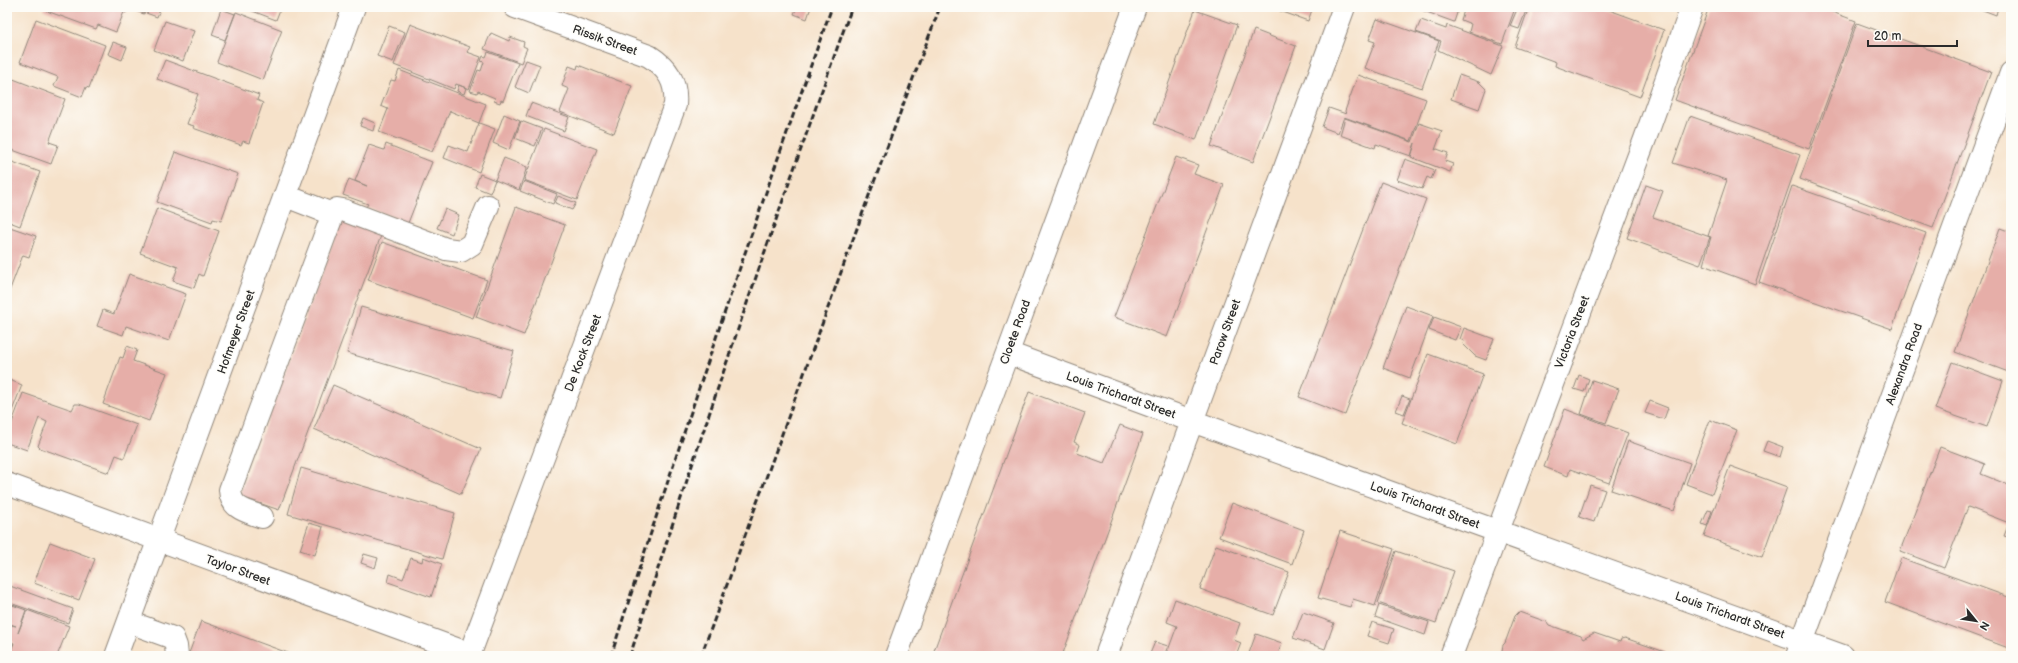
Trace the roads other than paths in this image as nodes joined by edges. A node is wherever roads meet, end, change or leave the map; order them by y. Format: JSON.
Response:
{"nodes":[{"id":1,"x":354,"y":7,"type":"edge"},
{"id":2,"x":515,"y":7,"type":"edge"},
{"id":3,"x":1135,"y":7,"type":"edge"},
{"id":4,"x":1344,"y":7,"type":"edge"},
{"id":5,"x":1692,"y":7,"type":"edge"},
{"id":6,"x":649,"y":56,"type":"joint"},
{"id":7,"x":2011,"y":73,"type":"edge"},
{"id":8,"x":286,"y":196,"type":"junction"},
{"id":9,"x":488,"y":206,"type":"dead end"},
{"id":10,"x":332,"y":214,"type":"junction"},
{"id":11,"x":1008,"y":352,"type":"junction"},
{"id":12,"x":1192,"y":421,"type":"junction"},
{"id":13,"x":7,"y":484,"type":"edge"},
{"id":14,"x":262,"y":517,"type":"dead end"},
{"id":15,"x":1496,"y":531,"type":"junction"},
{"id":16,"x":159,"y":541,"type":"junction"},
{"id":17,"x":129,"y":622,"type":"junction"},
{"id":18,"x":1799,"y":649,"type":"edge"},
{"id":19,"x":470,"y":655,"type":"edge"},
{"id":20,"x":116,"y":656,"type":"edge"},
{"id":21,"x":177,"y":656,"type":"edge"},
{"id":22,"x":896,"y":656,"type":"edge"},
{"id":23,"x":1106,"y":656,"type":"edge"},
{"id":24,"x":1451,"y":656,"type":"edge"},
{"id":25,"x":1843,"y":656,"type":"edge"}],
"edges":[{"from":1,"to":8,"type":"street","name":"Hofmeyer Street"},
{"from":2,"to":6,"type":"street","name":"Rissik Street"},
{"from":3,"to":11,"type":"street","name":"Cloete Road"},
{"from":4,"to":12,"type":"street","name":"Parow Street"},
{"from":5,"to":15,"type":"street","name":"Victoria Street"},
{"from":6,"to":19,"type":"street","name":"De Kock Street"},
{"from":7,"to":18,"type":"street","name":"Alexandra Road"},
{"from":8,"to":10,"type":"street"},
{"from":8,"to":16,"type":"street","name":"Hofmeyer Street"},
{"from":9,"to":10,"type":"street"},
{"from":10,"to":14,"type":"street"},
{"from":11,"to":12,"type":"street","name":"Louis Trichardt Street"},
{"from":11,"to":22,"type":"street","name":"Cloete Road"},
{"from":12,"to":15,"type":"street","name":"Louis Trichardt Street"},
{"from":12,"to":23,"type":"street","name":"Parow Street"},
{"from":13,"to":16,"type":"street","name":"Taylor Street"},
{"from":15,"to":18,"type":"street","name":"Louis Trichardt Street"},
{"from":15,"to":24,"type":"street","name":"Victoria Street"},
{"from":16,"to":17,"type":"street","name":"Hofmeyer Street"},
{"from":16,"to":19,"type":"street","name":"Taylor Street"},
{"from":17,"to":20,"type":"street","name":"Hofmeyer Street"},
{"from":17,"to":21,"type":"street"},
{"from":18,"to":25,"type":"street","name":"Louis Trichardt Street"}]}
